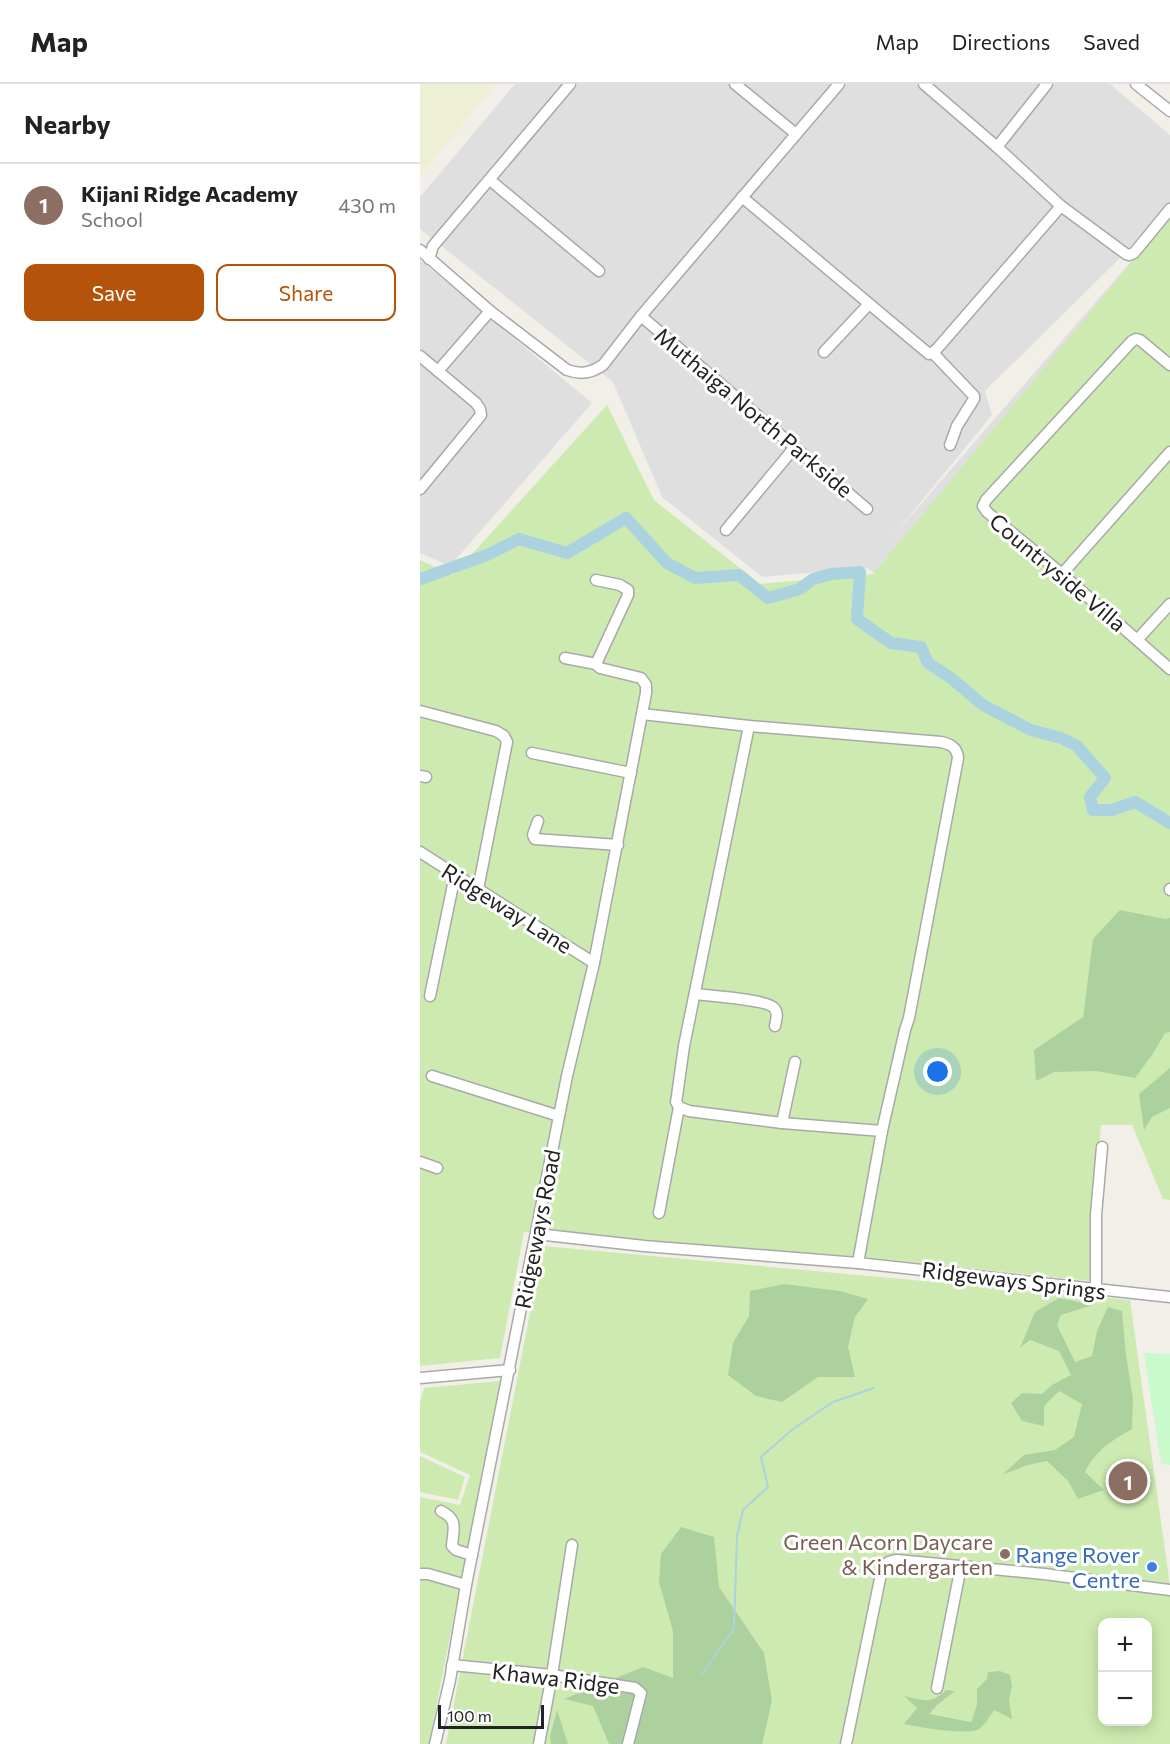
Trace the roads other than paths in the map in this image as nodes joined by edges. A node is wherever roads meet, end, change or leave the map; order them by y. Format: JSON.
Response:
{"nodes":[{"id":1,"x":570,"y":84,"type":"edge"},
{"id":2,"x":735,"y":84,"type":"edge"},
{"id":3,"x":839,"y":84,"type":"edge"},
{"id":4,"x":924,"y":84,"type":"edge"},
{"id":5,"x":1047,"y":84,"type":"edge"},
{"id":6,"x":1136,"y":84,"type":"edge"},
{"id":7,"x":1170,"y":111,"type":"edge"},
{"id":8,"x":796,"y":134,"type":"junction"},
{"id":9,"x":997,"y":147,"type":"junction"},
{"id":10,"x":490,"y":180,"type":"junction"},
{"id":11,"x":742,"y":197,"type":"junction"},
{"id":12,"x":1060,"y":206,"type":"junction"},
{"id":13,"x":1170,"y":209,"type":"edge"},
{"id":14,"x":420,"y":250,"type":"edge"},
{"id":15,"x":429,"y":259,"type":"junction"},
{"id":16,"x":599,"y":271,"type":"dead end"},
{"id":17,"x":869,"y":304,"type":"junction"},
{"id":18,"x":490,"y":311,"type":"junction"},
{"id":19,"x":641,"y":316,"type":"junction"},
{"id":20,"x":824,"y":352,"type":"dead end"},
{"id":21,"x":931,"y":354,"type":"junction"},
{"id":22,"x":420,"y":356,"type":"edge"},
{"id":23,"x":1170,"y":365,"type":"edge"},
{"id":24,"x":438,"y":371,"type":"junction"},
{"id":25,"x":950,"y":445,"type":"dead end"},
{"id":26,"x":795,"y":447,"type":"junction"},
{"id":27,"x":1170,"y":453,"type":"edge"},
{"id":28,"x":420,"y":489,"type":"edge"},
{"id":29,"x":867,"y":509,"type":"dead end"},
{"id":30,"x":726,"y":530,"type":"dead end"},
{"id":31,"x":1062,"y":574,"type":"junction"},
{"id":32,"x":596,"y":580,"type":"dead end"},
{"id":33,"x":1170,"y":604,"type":"edge"},
{"id":34,"x":1137,"y":640,"type":"junction"},
{"id":35,"x":565,"y":658,"type":"dead end"},
{"id":36,"x":596,"y":664,"type":"junction"},
{"id":37,"x":1170,"y":669,"type":"edge"},
{"id":38,"x":420,"y":711,"type":"edge"},
{"id":39,"x":642,"y":714,"type":"junction"},
{"id":40,"x":749,"y":726,"type":"junction"},
{"id":41,"x":532,"y":753,"type":"dead end"},
{"id":42,"x":631,"y":773,"type":"junction"},
{"id":43,"x":538,"y":821,"type":"dead end"},
{"id":44,"x":618,"y":845,"type":"junction"},
{"id":45,"x":420,"y":852,"type":"edge"},
{"id":46,"x":455,"y":874,"type":"junction"},
{"id":47,"x":478,"y":889,"type":"junction"},
{"id":48,"x":594,"y":963,"type":"junction"},
{"id":49,"x":695,"y":994,"type":"junction"},
{"id":50,"x":430,"y":996,"type":"dead end"},
{"id":51,"x":776,"y":1026,"type":"dead end"},
{"id":52,"x":795,"y":1062,"type":"dead end"},
{"id":53,"x":432,"y":1076,"type":"dead end"},
{"id":54,"x":679,"y":1107,"type":"junction"},
{"id":55,"x":560,"y":1116,"type":"junction"},
{"id":56,"x":782,"y":1123,"type":"junction"},
{"id":57,"x":882,"y":1131,"type":"junction"},
{"id":58,"x":1102,"y":1147,"type":"dead end"},
{"id":59,"x":420,"y":1162,"type":"edge"},
{"id":60,"x":437,"y":1168,"type":"dead end"},
{"id":61,"x":659,"y":1213,"type":"dead end"},
{"id":62,"x":537,"y":1234,"type":"junction"},
{"id":63,"x":858,"y":1263,"type":"junction"},
{"id":64,"x":1096,"y":1289,"type":"junction"},
{"id":65,"x":1170,"y":1297,"type":"edge"},
{"id":66,"x":510,"y":1370,"type":"junction"},
{"id":67,"x":420,"y":1378,"type":"edge"},
{"id":68,"x":441,"y":1510,"type":"dead end"},
{"id":69,"x":572,"y":1545,"type":"dead end"},
{"id":70,"x":472,"y":1555,"type":"junction"},
{"id":71,"x":961,"y":1566,"type":"junction"},
{"id":72,"x":420,"y":1574,"type":"edge"},
{"id":73,"x":466,"y":1585,"type":"junction"},
{"id":74,"x":1170,"y":1590,"type":"edge"},
{"id":75,"x":452,"y":1665,"type":"junction"},
{"id":76,"x":552,"y":1675,"type":"junction"},
{"id":77,"x":937,"y":1688,"type":"dead end"},
{"id":78,"x":435,"y":1744,"type":"edge"},
{"id":79,"x":539,"y":1744,"type":"edge"},
{"id":80,"x":628,"y":1744,"type":"edge"},
{"id":81,"x":846,"y":1744,"type":"edge"}],
"edges":[{"from":1,"to":10,"type":"street"},
{"from":2,"to":8,"type":"street"},
{"from":3,"to":8,"type":"street","name":"Muthaiga North Parkside"},
{"from":4,"to":9,"type":"street"},
{"from":5,"to":9,"type":"street"},
{"from":6,"to":7,"type":"street"},
{"from":8,"to":11,"type":"street","name":"Muthaiga North Parkside"},
{"from":9,"to":12,"type":"street"},
{"from":10,"to":15,"type":"street"},
{"from":10,"to":16,"type":"street"},
{"from":11,"to":17,"type":"street"},
{"from":11,"to":19,"type":"street","name":"Muthaiga North Parkside"},
{"from":12,"to":13,"type":"street"},
{"from":12,"to":21,"type":"street"},
{"from":14,"to":15,"type":"street","name":"Muthaiga North Parkside"},
{"from":15,"to":18,"type":"street","name":"Muthaiga North Parkside"},
{"from":17,"to":20,"type":"street"},
{"from":17,"to":21,"type":"street"},
{"from":18,"to":19,"type":"street","name":"Muthaiga North Parkside"},
{"from":18,"to":24,"type":"street"},
{"from":19,"to":26,"type":"street","name":"Muthaiga North Parkside"},
{"from":21,"to":25,"type":"street"},
{"from":22,"to":24,"type":"street"},
{"from":23,"to":31,"type":"street","name":"Countryside Villa"},
{"from":24,"to":28,"type":"street"},
{"from":26,"to":29,"type":"street","name":"Muthaiga North Parkside"},
{"from":26,"to":30,"type":"street"},
{"from":27,"to":31,"type":"street"},
{"from":31,"to":34,"type":"street","name":"Countryside Villa"},
{"from":32,"to":36,"type":"street"},
{"from":33,"to":34,"type":"street"},
{"from":34,"to":37,"type":"street","name":"Countryside Villa"},
{"from":35,"to":36,"type":"street","name":"Ridgeways Road"},
{"from":36,"to":39,"type":"street","name":"Ridgeways Road"},
{"from":38,"to":47,"type":"street"},
{"from":39,"to":40,"type":"street"},
{"from":39,"to":42,"type":"street","name":"Ridgeways Road"},
{"from":40,"to":49,"type":"street"},
{"from":40,"to":57,"type":"street"},
{"from":41,"to":42,"type":"street"},
{"from":42,"to":44,"type":"street","name":"Ridgeways Road"},
{"from":43,"to":44,"type":"street"},
{"from":44,"to":48,"type":"street","name":"Ridgeways Road"},
{"from":45,"to":46,"type":"street","name":"Ridgeway Lane"},
{"from":46,"to":47,"type":"street","name":"Ridgeway Lane"},
{"from":46,"to":50,"type":"street"},
{"from":47,"to":48,"type":"street","name":"Ridgeway Lane"},
{"from":48,"to":55,"type":"street","name":"Ridgeways Road"},
{"from":49,"to":51,"type":"street"},
{"from":49,"to":54,"type":"street"},
{"from":52,"to":56,"type":"street"},
{"from":53,"to":55,"type":"street"},
{"from":54,"to":56,"type":"street"},
{"from":54,"to":61,"type":"street"},
{"from":55,"to":62,"type":"street","name":"Ridgeways Road"},
{"from":56,"to":57,"type":"street"},
{"from":57,"to":63,"type":"street"},
{"from":58,"to":64,"type":"street"},
{"from":59,"to":60,"type":"street"},
{"from":62,"to":63,"type":"street","name":"Ridgeways Springs"},
{"from":62,"to":66,"type":"street","name":"Ridgeways Road"},
{"from":63,"to":64,"type":"street","name":"Ridgeways Springs"},
{"from":64,"to":65,"type":"street","name":"Ridgeways Springs"},
{"from":66,"to":67,"type":"street"},
{"from":66,"to":70,"type":"street","name":"Ridgeways Road"},
{"from":68,"to":70,"type":"street"},
{"from":69,"to":76,"type":"street"},
{"from":70,"to":73,"type":"street","name":"Ridgeways Road"},
{"from":71,"to":74,"type":"street"},
{"from":71,"to":77,"type":"street"},
{"from":71,"to":81,"type":"street"},
{"from":72,"to":73,"type":"street"},
{"from":73,"to":75,"type":"street","name":"Ridgeways Road"},
{"from":75,"to":76,"type":"street","name":"Khawa Ridge"},
{"from":75,"to":78,"type":"street","name":"Ridgeways Road"},
{"from":76,"to":79,"type":"street"},
{"from":76,"to":80,"type":"street","name":"Khawa Ridge"}]}
